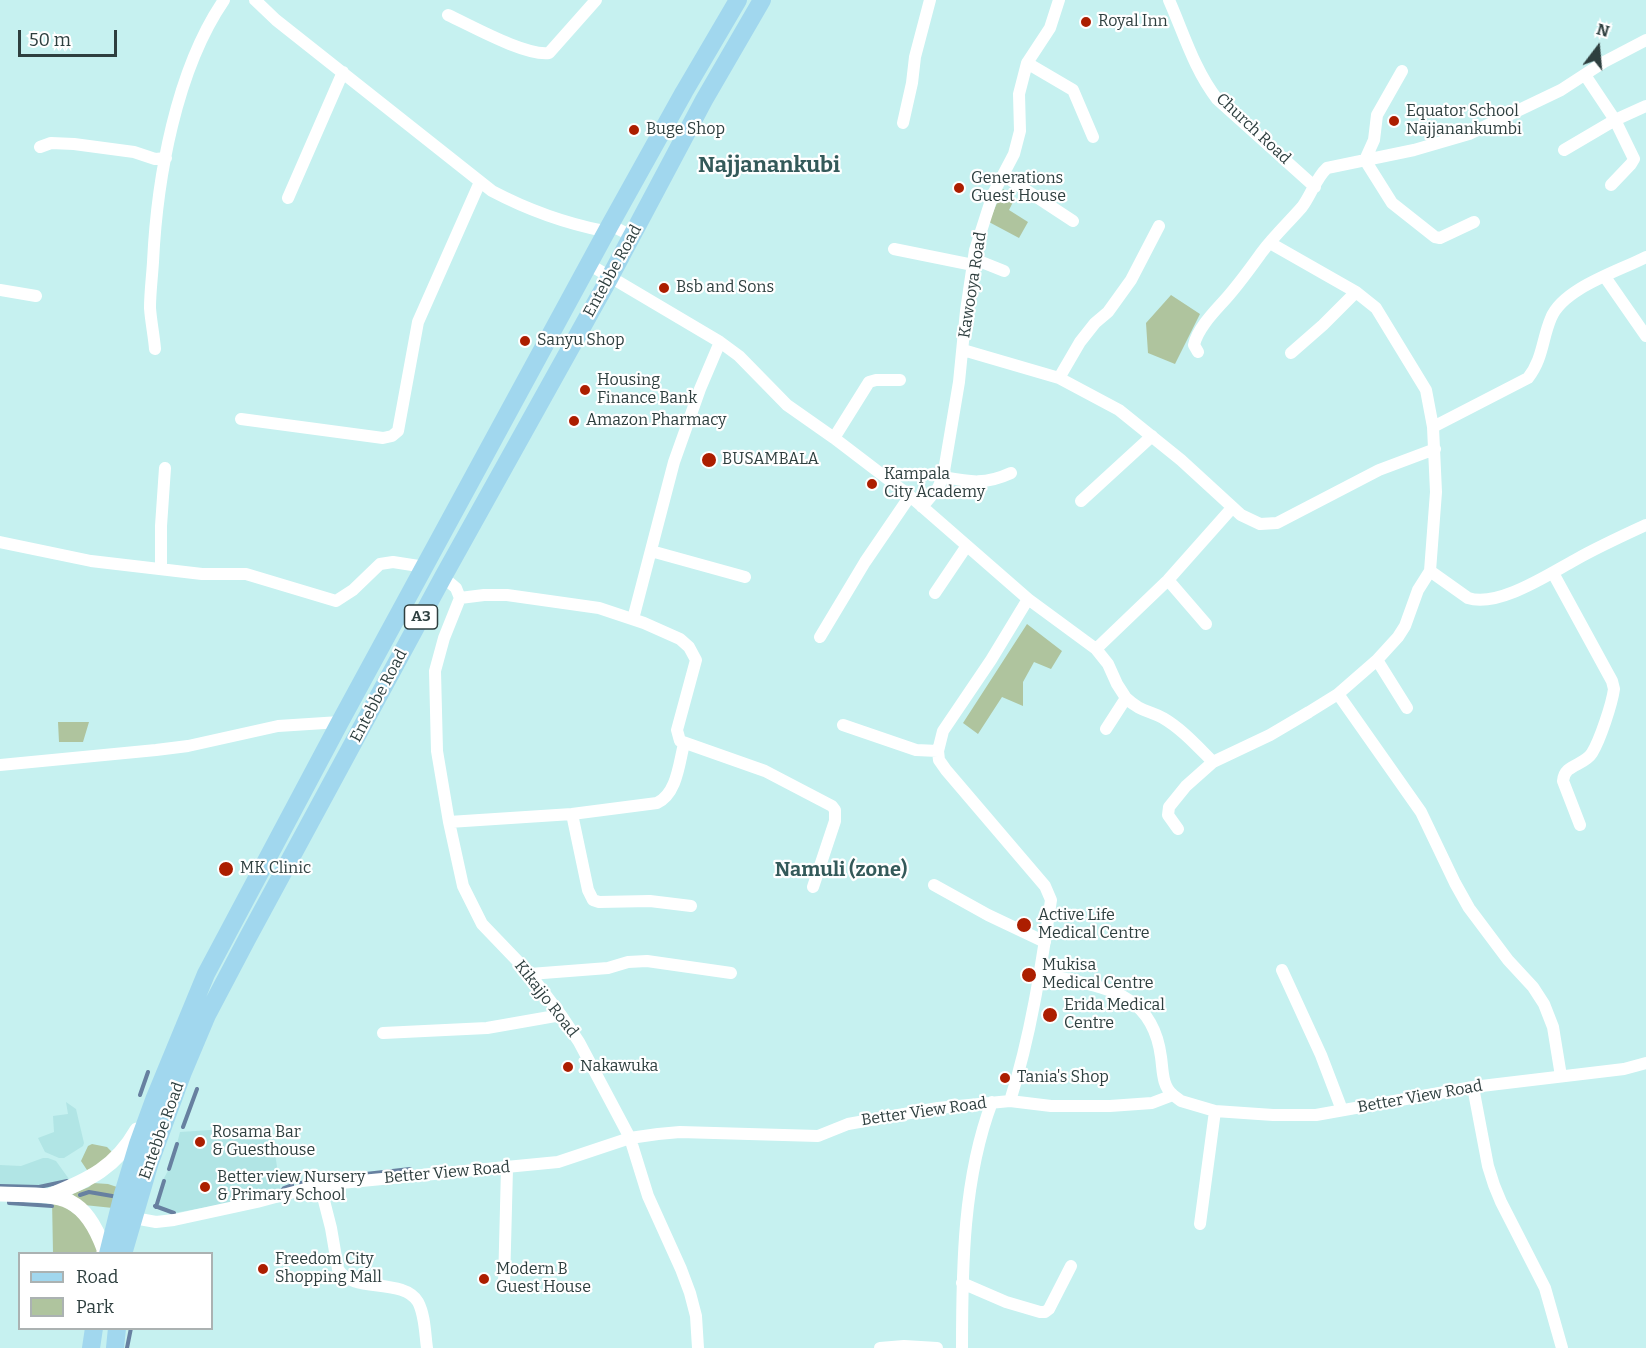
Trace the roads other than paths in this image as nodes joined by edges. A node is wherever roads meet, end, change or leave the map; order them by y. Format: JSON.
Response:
{"nodes":[{"id":1,"x":224,"y":0,"type":"edge"},
{"id":2,"x":255,"y":0,"type":"edge"},
{"id":3,"x":596,"y":0,"type":"edge"},
{"id":4,"x":738,"y":0,"type":"edge"},
{"id":5,"x":762,"y":0,"type":"edge"},
{"id":6,"x":930,"y":0,"type":"edge"},
{"id":7,"x":1059,"y":0,"type":"edge"},
{"id":8,"x":1169,"y":0,"type":"edge"},
{"id":9,"x":448,"y":15,"type":"dead end"},
{"id":10,"x":1646,"y":40,"type":"edge"},
{"id":11,"x":1027,"y":63,"type":"junction"},
{"id":12,"x":1402,"y":71,"type":"dead end"},
{"id":13,"x":343,"y":72,"type":"junction"},
{"id":14,"x":1585,"y":75,"type":"junction"},
{"id":15,"x":1646,"y":106,"type":"edge"},
{"id":16,"x":1615,"y":120,"type":"junction"},
{"id":17,"x":903,"y":123,"type":"dead end"},
{"id":18,"x":1093,"y":137,"type":"dead end"},
{"id":19,"x":40,"y":147,"type":"dead end"},
{"id":20,"x":1564,"y":150,"type":"dead end"},
{"id":21,"x":166,"y":158,"type":"junction"},
{"id":22,"x":1365,"y":160,"type":"junction"},
{"id":23,"x":1003,"y":175,"type":"junction"},
{"id":24,"x":480,"y":182,"type":"junction"},
{"id":25,"x":1611,"y":185,"type":"dead end"},
{"id":26,"x":1315,"y":187,"type":"junction"},
{"id":27,"x":288,"y":198,"type":"dead end"},
{"id":28,"x":1073,"y":221,"type":"dead end"},
{"id":29,"x":1474,"y":222,"type":"dead end"},
{"id":30,"x":610,"y":225,"type":"junction"},
{"id":31,"x":1159,"y":226,"type":"dead end"},
{"id":32,"x":632,"y":236,"type":"junction"},
{"id":33,"x":1270,"y":243,"type":"junction"},
{"id":34,"x":894,"y":249,"type":"dead end"},
{"id":35,"x":1646,"y":257,"type":"edge"},
{"id":36,"x":973,"y":262,"type":"junction"},
{"id":37,"x":590,"y":265,"type":"junction"},
{"id":38,"x":1004,"y":271,"type":"dead end"},
{"id":39,"x":610,"y":277,"type":"junction"},
{"id":40,"x":1605,"y":277,"type":"junction"},
{"id":41,"x":0,"y":290,"type":"edge"},
{"id":42,"x":1356,"y":292,"type":"junction"},
{"id":43,"x":36,"y":297,"type":"dead end"},
{"id":44,"x":1646,"y":336,"type":"edge"},
{"id":45,"x":720,"y":342,"type":"junction"},
{"id":46,"x":155,"y":349,"type":"dead end"},
{"id":47,"x":963,"y":350,"type":"junction"},
{"id":48,"x":1198,"y":352,"type":"dead end"},
{"id":49,"x":1291,"y":353,"type":"dead end"},
{"id":50,"x":1059,"y":378,"type":"junction"},
{"id":51,"x":900,"y":380,"type":"dead end"},
{"id":52,"x":241,"y":419,"type":"dead end"},
{"id":53,"x":1433,"y":427,"type":"junction"},
{"id":54,"x":1152,"y":436,"type":"junction"},
{"id":55,"x":834,"y":438,"type":"junction"},
{"id":56,"x":1435,"y":449,"type":"junction"},
{"id":57,"x":165,"y":468,"type":"dead end"},
{"id":58,"x":1011,"y":473,"type":"dead end"},
{"id":59,"x":943,"y":477,"type":"junction"},
{"id":60,"x":910,"y":496,"type":"junction"},
{"id":61,"x":1081,"y":501,"type":"dead end"},
{"id":62,"x":922,"y":507,"type":"junction"},
{"id":63,"x":1232,"y":508,"type":"junction"},
{"id":64,"x":1646,"y":525,"type":"edge"},
{"id":65,"x":0,"y":542,"type":"edge"},
{"id":66,"x":966,"y":547,"type":"junction"},
{"id":67,"x":651,"y":551,"type":"junction"},
{"id":68,"x":425,"y":567,"type":"junction"},
{"id":69,"x":161,"y":568,"type":"junction"},
{"id":70,"x":1430,"y":572,"type":"junction"},
{"id":71,"x":1553,"y":573,"type":"junction"},
{"id":72,"x":443,"y":577,"type":"junction"},
{"id":73,"x":745,"y":577,"type":"dead end"},
{"id":74,"x":1168,"y":580,"type":"junction"},
{"id":75,"x":935,"y":593,"type":"dead end"},
{"id":76,"x":460,"y":598,"type":"junction"},
{"id":77,"x":1028,"y":599,"type":"junction"},
{"id":78,"x":633,"y":619,"type":"junction"},
{"id":79,"x":1206,"y":624,"type":"dead end"},
{"id":80,"x":820,"y":636,"type":"dead end"},
{"id":81,"x":1096,"y":649,"type":"junction"},
{"id":82,"x":1377,"y":660,"type":"junction"},
{"id":83,"x":1338,"y":694,"type":"junction"},
{"id":84,"x":1126,"y":698,"type":"junction"},
{"id":85,"x":1407,"y":708,"type":"dead end"},
{"id":86,"x":339,"y":722,"type":"junction"},
{"id":87,"x":843,"y":724,"type":"dead end"},
{"id":88,"x":1106,"y":729,"type":"dead end"},
{"id":89,"x":684,"y":744,"type":"junction"},
{"id":90,"x":938,"y":751,"type":"junction"},
{"id":91,"x":1213,"y":762,"type":"junction"},
{"id":92,"x":0,"y":765,"type":"edge"},
{"id":93,"x":573,"y":814,"type":"junction"},
{"id":94,"x":449,"y":822,"type":"junction"},
{"id":95,"x":1580,"y":825,"type":"dead end"},
{"id":96,"x":1178,"y":829,"type":"dead end"},
{"id":97,"x":934,"y":885,"type":"dead end"},
{"id":98,"x":813,"y":887,"type":"dead end"},
{"id":99,"x":691,"y":906,"type":"dead end"},
{"id":100,"x":1045,"y":942,"type":"junction"},
{"id":101,"x":1282,"y":970,"type":"dead end"},
{"id":102,"x":731,"y":973,"type":"dead end"},
{"id":103,"x":1041,"y":973,"type":"junction"},
{"id":104,"x":530,"y":974,"type":"junction"},
{"id":105,"x":561,"y":1015,"type":"junction"},
{"id":106,"x":383,"y":1033,"type":"dead end"},
{"id":107,"x":1646,"y":1063,"type":"edge"},
{"id":108,"x":1562,"y":1076,"type":"junction"},
{"id":109,"x":1473,"y":1087,"type":"junction"},
{"id":110,"x":1173,"y":1095,"type":"junction"},
{"id":111,"x":154,"y":1100,"type":"junction"},
{"id":112,"x":1010,"y":1101,"type":"junction"},
{"id":113,"x":992,"y":1102,"type":"junction"},
{"id":114,"x":1342,"y":1110,"type":"junction"},
{"id":115,"x":1215,"y":1111,"type":"junction"},
{"id":116,"x":630,"y":1138,"type":"junction"},
{"id":117,"x":507,"y":1168,"type":"junction"},
{"id":118,"x":320,"y":1185,"type":"junction"},
{"id":119,"x":0,"y":1194,"type":"edge"},
{"id":120,"x":51,"y":1195,"type":"junction"},
{"id":121,"x":134,"y":1218,"type":"junction"},
{"id":122,"x":1200,"y":1224,"type":"dead end"},
{"id":123,"x":105,"y":1252,"type":"edge"},
{"id":124,"x":107,"y":1252,"type":"edge"},
{"id":125,"x":124,"y":1252,"type":"edge"},
{"id":126,"x":1071,"y":1266,"type":"dead end"},
{"id":127,"x":962,"y":1282,"type":"junction"},
{"id":128,"x":504,"y":1285,"type":"dead end"},
{"id":129,"x":94,"y":1330,"type":"edge"},
{"id":130,"x":117,"y":1330,"type":"edge"},
{"id":131,"x":91,"y":1348,"type":"edge"},
{"id":132,"x":115,"y":1348,"type":"edge"},
{"id":133,"x":427,"y":1348,"type":"edge"},
{"id":134,"x":698,"y":1348,"type":"edge"},
{"id":135,"x":880,"y":1348,"type":"edge"},
{"id":136,"x":937,"y":1348,"type":"edge"},
{"id":137,"x":962,"y":1348,"type":"edge"},
{"id":138,"x":1562,"y":1348,"type":"edge"}],
"edges":[{"from":1,"to":21,"type":"street"},
{"from":2,"to":13,"type":"street"},
{"from":3,"to":9,"type":"street"},
{"from":4,"to":30,"type":"main road","name":"Entebbe Road","number":"A3"},
{"from":5,"to":32,"type":"main road","name":"Entebbe Road","number":"A3"},
{"from":6,"to":17,"type":"street"},
{"from":7,"to":11,"type":"street"},
{"from":8,"to":26,"type":"street","name":"Church Road"},
{"from":10,"to":14,"type":"street"},
{"from":11,"to":18,"type":"street"},
{"from":11,"to":23,"type":"street","name":"Kawooya Road"},
{"from":12,"to":22,"type":"street"},
{"from":13,"to":24,"type":"street"},
{"from":13,"to":27,"type":"street"},
{"from":14,"to":16,"type":"street"},
{"from":14,"to":22,"type":"street"},
{"from":15,"to":16,"type":"street"},
{"from":16,"to":20,"type":"street"},
{"from":16,"to":25,"type":"street"},
{"from":19,"to":21,"type":"street"},
{"from":21,"to":46,"type":"street"},
{"from":22,"to":26,"type":"street"},
{"from":22,"to":29,"type":"street"},
{"from":23,"to":28,"type":"street"},
{"from":23,"to":36,"type":"street","name":"Kawooya Road"},
{"from":24,"to":30,"type":"street"},
{"from":24,"to":52,"type":"street"},
{"from":26,"to":33,"type":"street"},
{"from":30,"to":32,"type":"street"},
{"from":30,"to":37,"type":"main road","name":"Entebbe Road","number":"A3"},
{"from":31,"to":50,"type":"street"},
{"from":32,"to":39,"type":"main road","name":"Entebbe Road","number":"A3"},
{"from":33,"to":42,"type":"street"},
{"from":33,"to":48,"type":"street"},
{"from":34,"to":36,"type":"street"},
{"from":35,"to":40,"type":"street"},
{"from":36,"to":38,"type":"street"},
{"from":36,"to":47,"type":"street","name":"Kawooya Road"},
{"from":37,"to":39,"type":"street"},
{"from":37,"to":68,"type":"main road","name":"Entebbe Road","number":"A3"},
{"from":39,"to":45,"type":"street"},
{"from":39,"to":72,"type":"main road","name":"Entebbe Road","number":"A3"},
{"from":40,"to":44,"type":"street"},
{"from":40,"to":53,"type":"street"},
{"from":41,"to":43,"type":"street"},
{"from":42,"to":49,"type":"street"},
{"from":42,"to":53,"type":"street"},
{"from":45,"to":55,"type":"street"},
{"from":45,"to":67,"type":"street"},
{"from":47,"to":50,"type":"street"},
{"from":47,"to":59,"type":"street","name":"Kawooya Road"},
{"from":50,"to":54,"type":"street"},
{"from":51,"to":55,"type":"street"},
{"from":53,"to":56,"type":"street"},
{"from":54,"to":61,"type":"street"},
{"from":54,"to":63,"type":"street"},
{"from":55,"to":60,"type":"street"},
{"from":56,"to":63,"type":"street"},
{"from":56,"to":70,"type":"street"},
{"from":57,"to":69,"type":"street"},
{"from":58,"to":59,"type":"street"},
{"from":59,"to":62,"type":"street","name":"Kawooya Road"},
{"from":60,"to":62,"type":"street"},
{"from":60,"to":80,"type":"street"},
{"from":62,"to":66,"type":"street"},
{"from":63,"to":74,"type":"street"},
{"from":64,"to":71,"type":"street"},
{"from":65,"to":69,"type":"street"},
{"from":66,"to":75,"type":"street"},
{"from":66,"to":77,"type":"street"},
{"from":67,"to":73,"type":"street"},
{"from":67,"to":78,"type":"street"},
{"from":68,"to":69,"type":"street"},
{"from":68,"to":86,"type":"main road","name":"Entebbe Road","number":"A3"},
{"from":70,"to":71,"type":"street"},
{"from":70,"to":82,"type":"street"},
{"from":71,"to":95,"type":"street"},
{"from":72,"to":76,"type":"street"},
{"from":72,"to":121,"type":"main road","name":"Entebbe Road","number":"A3"},
{"from":74,"to":79,"type":"street"},
{"from":74,"to":81,"type":"street"},
{"from":76,"to":78,"type":"street"},
{"from":76,"to":94,"type":"street","name":"Kikajjo Road"},
{"from":77,"to":81,"type":"street"},
{"from":77,"to":90,"type":"street"},
{"from":78,"to":89,"type":"street"},
{"from":81,"to":84,"type":"street"},
{"from":82,"to":83,"type":"street"},
{"from":82,"to":85,"type":"street"},
{"from":83,"to":91,"type":"street"},
{"from":83,"to":108,"type":"street"},
{"from":84,"to":88,"type":"street"},
{"from":84,"to":91,"type":"street"},
{"from":86,"to":92,"type":"street"},
{"from":86,"to":111,"type":"main road","name":"Entebbe Road","number":"A3"},
{"from":87,"to":90,"type":"street"},
{"from":89,"to":93,"type":"street"},
{"from":89,"to":98,"type":"street"},
{"from":90,"to":100,"type":"street"},
{"from":91,"to":96,"type":"street"},
{"from":93,"to":94,"type":"street"},
{"from":93,"to":99,"type":"street"},
{"from":94,"to":104,"type":"street","name":"Kikajjo Road"},
{"from":97,"to":100,"type":"street"},
{"from":100,"to":103,"type":"street"},
{"from":101,"to":114,"type":"street"},
{"from":102,"to":104,"type":"street"},
{"from":103,"to":110,"type":"street"},
{"from":103,"to":112,"type":"street"},
{"from":104,"to":105,"type":"street","name":"Kikajjo Road"},
{"from":105,"to":106,"type":"street"},
{"from":105,"to":116,"type":"street","name":"Kikajjo Road"},
{"from":107,"to":108,"type":"street","name":"Better View Road"},
{"from":108,"to":109,"type":"street","name":"Better View Road"},
{"from":109,"to":114,"type":"street","name":"Better View Road"},
{"from":109,"to":138,"type":"street"},
{"from":110,"to":112,"type":"street","name":"Better View Road"},
{"from":110,"to":115,"type":"street","name":"Better View Road"},
{"from":111,"to":120,"type":"street"},
{"from":111,"to":124,"type":"main road","name":"Entebbe Road","number":"A3"},
{"from":112,"to":113,"type":"street","name":"Better View Road"},
{"from":113,"to":116,"type":"street","name":"Better View Road"},
{"from":113,"to":127,"type":"street"},
{"from":114,"to":115,"type":"street","name":"Better View Road"},
{"from":115,"to":122,"type":"street"},
{"from":116,"to":117,"type":"street","name":"Better View Road"},
{"from":116,"to":134,"type":"street","name":"Kikajjo Road"},
{"from":117,"to":118,"type":"street","name":"Better View Road"},
{"from":117,"to":128,"type":"street"},
{"from":118,"to":121,"type":"street","name":"Better View Road"},
{"from":118,"to":133,"type":"street"},
{"from":119,"to":120,"type":"street"},
{"from":120,"to":123,"type":"street"},
{"from":121,"to":125,"type":"main road","name":"Entebbe Road","number":"A3"},
{"from":126,"to":127,"type":"street"},
{"from":127,"to":137,"type":"street"},
{"from":129,"to":131,"type":"main road"},
{"from":130,"to":132,"type":"main road"},
{"from":135,"to":136,"type":"street"}]}
